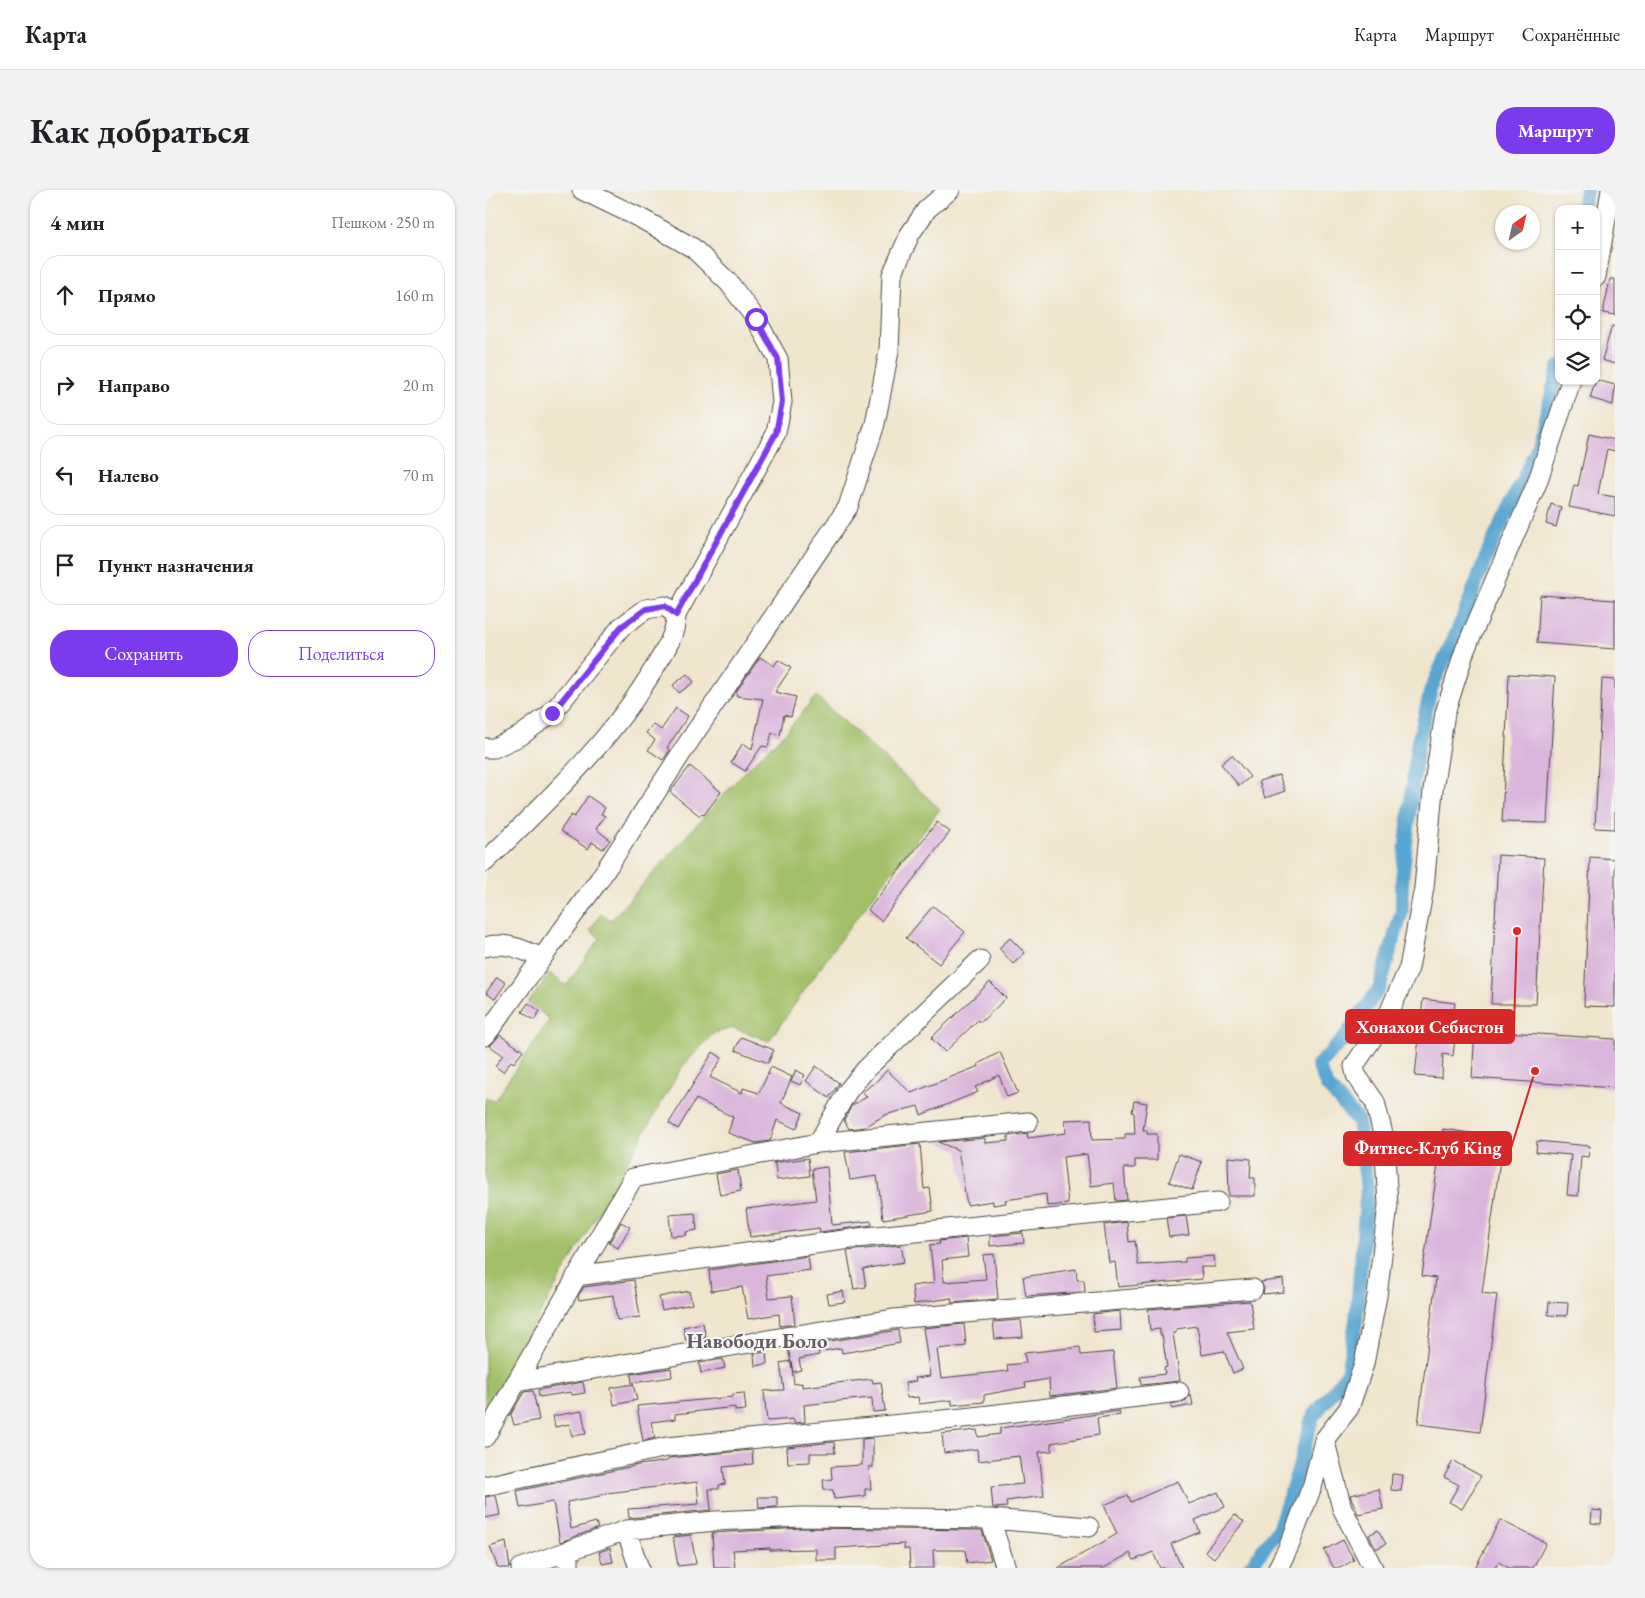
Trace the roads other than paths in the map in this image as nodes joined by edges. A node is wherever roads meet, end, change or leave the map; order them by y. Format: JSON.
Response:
{"nodes":[{"id":1,"x":582,"y":190,"type":"edge"},
{"id":2,"x":949,"y":190,"type":"edge"},
{"id":3,"x":1611,"y":190,"type":"edge"},
{"id":4,"x":1600,"y":255,"type":"edge"},
{"id":5,"x":1570,"y":385,"type":"edge"},
{"id":6,"x":676,"y":615,"type":"junction"},
{"id":7,"x":485,"y":748,"type":"edge"},
{"id":8,"x":485,"y":862,"type":"edge"},
{"id":9,"x":485,"y":947,"type":"edge"},
{"id":10,"x":542,"y":958,"type":"junction"},
{"id":11,"x":980,"y":960,"type":"dead end"},
{"id":12,"x":485,"y":1036,"type":"edge"},
{"id":13,"x":1028,"y":1122,"type":"dead end"},
{"id":14,"x":818,"y":1143,"type":"junction"},
{"id":15,"x":1218,"y":1202,"type":"dead end"},
{"id":16,"x":576,"y":1276,"type":"junction"},
{"id":17,"x":1253,"y":1289,"type":"dead end"},
{"id":18,"x":516,"y":1382,"type":"junction"},
{"id":19,"x":1179,"y":1392,"type":"dead end"},
{"id":20,"x":485,"y":1437,"type":"edge"},
{"id":21,"x":1324,"y":1440,"type":"junction"},
{"id":22,"x":485,"y":1486,"type":"edge"},
{"id":23,"x":990,"y":1519,"type":"junction"},
{"id":24,"x":1089,"y":1527,"type":"dead end"},
{"id":25,"x":626,"y":1530,"type":"junction"},
{"id":26,"x":569,"y":1559,"type":"edge"},
{"id":27,"x":521,"y":1568,"type":"edge"},
{"id":28,"x":639,"y":1568,"type":"edge"},
{"id":29,"x":1006,"y":1568,"type":"edge"},
{"id":30,"x":1278,"y":1568,"type":"edge"},
{"id":31,"x":1373,"y":1568,"type":"edge"}],
"edges":[{"from":1,"to":6,"type":"street"},
{"from":2,"to":10,"type":"street"},
{"from":3,"to":4,"type":"street"},
{"from":5,"to":21,"type":"street"},
{"from":6,"to":7,"type":"street"},
{"from":6,"to":8,"type":"street"},
{"from":9,"to":10,"type":"street"},
{"from":10,"to":12,"type":"street"},
{"from":11,"to":14,"type":"street"},
{"from":13,"to":14,"type":"street"},
{"from":14,"to":16,"type":"street"},
{"from":15,"to":16,"type":"street"},
{"from":16,"to":18,"type":"street"},
{"from":17,"to":18,"type":"street"},
{"from":18,"to":20,"type":"street"},
{"from":19,"to":22,"type":"street"},
{"from":21,"to":30,"type":"street"},
{"from":21,"to":31,"type":"street"},
{"from":23,"to":24,"type":"street"},
{"from":23,"to":25,"type":"street"},
{"from":23,"to":29,"type":"street"},
{"from":25,"to":26,"type":"street"},
{"from":25,"to":28,"type":"street"},
{"from":26,"to":27,"type":"street"}]}
